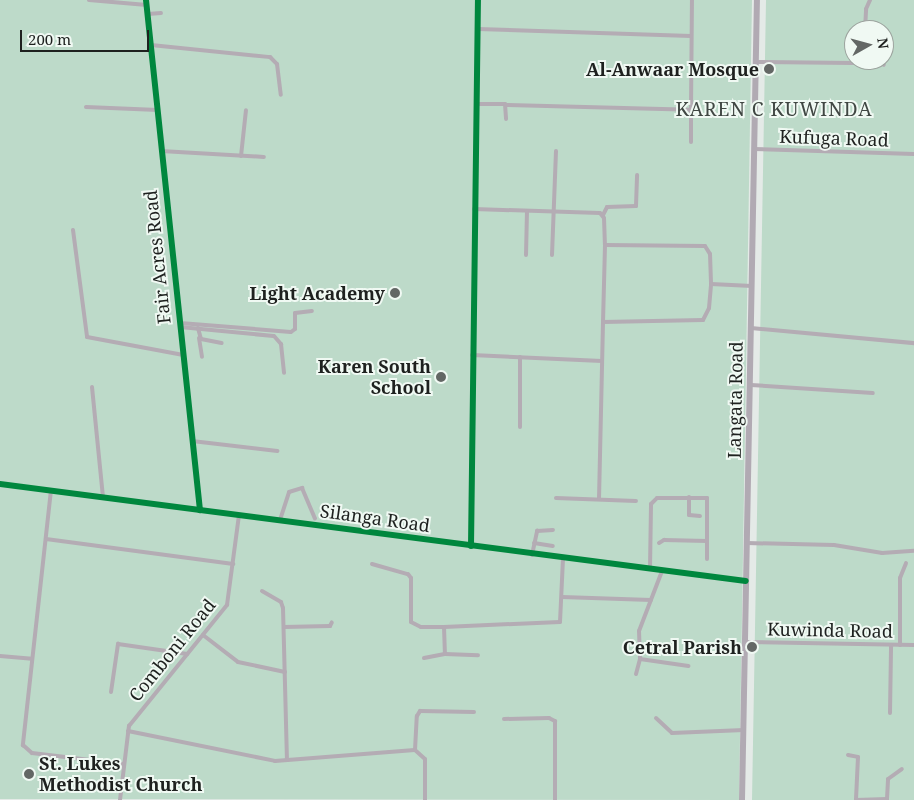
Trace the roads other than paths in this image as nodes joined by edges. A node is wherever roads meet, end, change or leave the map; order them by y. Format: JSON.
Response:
{"nodes":[{"id":1,"x":89,"y":0,"type":"edge"},
{"id":2,"x":478,"y":0,"type":"edge"},
{"id":3,"x":692,"y":0,"type":"edge"},
{"id":4,"x":757,"y":0,"type":"edge"},
{"id":5,"x":870,"y":0,"type":"edge"},
{"id":6,"x":146,"y":2,"type":"edge"},
{"id":7,"x":162,"y":13,"type":"dead end"},
{"id":8,"x":148,"y":14,"type":"junction"},
{"id":9,"x":865,"y":20,"type":"edge"},
{"id":10,"x":478,"y":30,"type":"junction"},
{"id":11,"x":691,"y":36,"type":"junction"},
{"id":12,"x":151,"y":45,"type":"junction"},
{"id":13,"x":755,"y":62,"type":"junction"},
{"id":14,"x":844,"y":63,"type":"edge"},
{"id":15,"x":281,"y":95,"type":"dead end"},
{"id":16,"x":477,"y":104,"type":"junction"},
{"id":17,"x":506,"y":105,"type":"junction"},
{"id":18,"x":86,"y":107,"type":"dead end"},
{"id":19,"x":158,"y":110,"type":"junction"},
{"id":20,"x":246,"y":110,"type":"dead end"},
{"id":21,"x":691,"y":110,"type":"junction"},
{"id":22,"x":506,"y":119,"type":"dead end"},
{"id":23,"x":691,"y":142,"type":"dead end"},
{"id":24,"x":754,"y":149,"type":"junction"},
{"id":25,"x":162,"y":151,"type":"junction"},
{"id":26,"x":556,"y":152,"type":"dead end"},
{"id":27,"x":914,"y":154,"type":"edge"},
{"id":28,"x":241,"y":156,"type":"junction"},
{"id":29,"x":264,"y":157,"type":"dead end"},
{"id":30,"x":637,"y":174,"type":"dead end"},
{"id":31,"x":474,"y":209,"type":"junction"},
{"id":32,"x":527,"y":211,"type":"junction"},
{"id":33,"x":554,"y":211,"type":"junction"},
{"id":34,"x":603,"y":215,"type":"junction"},
{"id":35,"x":74,"y":230,"type":"dead end"},
{"id":36,"x":605,"y":245,"type":"junction"},
{"id":37,"x":526,"y":255,"type":"dead end"},
{"id":38,"x":552,"y":255,"type":"dead end"},
{"id":39,"x":711,"y":284,"type":"junction"},
{"id":40,"x":752,"y":286,"type":"junction"},
{"id":41,"x":312,"y":311,"type":"dead end"},
{"id":42,"x":603,"y":322,"type":"junction"},
{"id":43,"x":180,"y":325,"type":"junction"},
{"id":44,"x":198,"y":328,"type":"junction"},
{"id":45,"x":751,"y":328,"type":"junction"},
{"id":46,"x":199,"y":338,"type":"junction"},
{"id":47,"x":222,"y":343,"type":"dead end"},
{"id":48,"x":914,"y":343,"type":"edge"},
{"id":49,"x":183,"y":355,"type":"junction"},
{"id":50,"x":472,"y":355,"type":"junction"},
{"id":51,"x":202,"y":357,"type":"dead end"},
{"id":52,"x":520,"y":357,"type":"junction"},
{"id":53,"x":602,"y":361,"type":"junction"},
{"id":54,"x":284,"y":373,"type":"dead end"},
{"id":55,"x":751,"y":385,"type":"junction"},
{"id":56,"x":92,"y":387,"type":"dead end"},
{"id":57,"x":873,"y":393,"type":"dead end"},
{"id":58,"x":520,"y":427,"type":"dead end"},
{"id":59,"x":192,"y":442,"type":"junction"},
{"id":60,"x":277,"y":450,"type":"dead end"},
{"id":61,"x":0,"y":484,"type":"edge"},
{"id":62,"x":51,"y":490,"type":"junction"},
{"id":63,"x":103,"y":497,"type":"junction"},
{"id":64,"x":688,"y":497,"type":"junction"},
{"id":65,"x":556,"y":498,"type":"dead end"},
{"id":66,"x":599,"y":499,"type":"junction"},
{"id":67,"x":636,"y":501,"type":"dead end"},
{"id":68,"x":200,"y":510,"type":"junction"},
{"id":69,"x":239,"y":515,"type":"junction"},
{"id":70,"x":700,"y":516,"type":"dead end"},
{"id":71,"x":315,"y":518,"type":"dead end"},
{"id":72,"x":280,"y":520,"type":"junction"},
{"id":73,"x":553,"y":530,"type":"dead end"},
{"id":74,"x":46,"y":539,"type":"junction"},
{"id":75,"x":707,"y":542,"type":"junction"},
{"id":76,"x":659,"y":543,"type":"dead end"},
{"id":77,"x":747,"y":543,"type":"junction"},
{"id":78,"x":534,"y":544,"type":"junction"},
{"id":79,"x":471,"y":546,"type":"junction"},
{"id":80,"x":554,"y":546,"type":"dead end"},
{"id":81,"x":914,"y":551,"type":"edge"},
{"id":82,"x":532,"y":555,"type":"junction"},
{"id":83,"x":563,"y":559,"type":"junction"},
{"id":84,"x":707,"y":559,"type":"dead end"},
{"id":85,"x":906,"y":563,"type":"dead end"},
{"id":86,"x":233,"y":564,"type":"junction"},
{"id":87,"x":372,"y":564,"type":"dead end"},
{"id":88,"x":650,"y":569,"type":"junction"},
{"id":89,"x":662,"y":571,"type":"junction"},
{"id":90,"x":746,"y":582,"type":"junction"},
{"id":91,"x":262,"y":591,"type":"dead end"},
{"id":92,"x":562,"y":597,"type":"junction"},
{"id":93,"x":651,"y":600,"type":"junction"},
{"id":94,"x":332,"y":622,"type":"dead end"},
{"id":95,"x":284,"y":627,"type":"junction"},
{"id":96,"x":444,"y":627,"type":"junction"},
{"id":97,"x":203,"y":635,"type":"junction"},
{"id":98,"x":745,"y":642,"type":"junction"},
{"id":99,"x":900,"y":645,"type":"junction"},
{"id":100,"x":914,"y":645,"type":"edge"},
{"id":101,"x":891,"y":646,"type":"junction"},
{"id":102,"x":188,"y":654,"type":"junction"},
{"id":103,"x":444,"y":654,"type":"junction"},
{"id":104,"x":478,"y":655,"type":"dead end"},
{"id":105,"x":0,"y":656,"type":"edge"},
{"id":106,"x":424,"y":658,"type":"dead end"},
{"id":107,"x":32,"y":659,"type":"junction"},
{"id":108,"x":640,"y":659,"type":"junction"},
{"id":109,"x":688,"y":666,"type":"dead end"},
{"id":110,"x":285,"y":672,"type":"junction"},
{"id":111,"x":636,"y":674,"type":"dead end"},
{"id":112,"x":111,"y":692,"type":"dead end"},
{"id":113,"x":474,"y":712,"type":"dead end"},
{"id":114,"x":890,"y":713,"type":"dead end"},
{"id":115,"x":656,"y":718,"type":"dead end"},
{"id":116,"x":504,"y":719,"type":"dead end"},
{"id":117,"x":744,"y":730,"type":"junction"},
{"id":118,"x":128,"y":731,"type":"junction"},
{"id":119,"x":415,"y":750,"type":"junction"},
{"id":120,"x":848,"y":755,"type":"dead end"},
{"id":121,"x":287,"y":760,"type":"junction"},
{"id":122,"x":123,"y":764,"type":"junction"},
{"id":123,"x":902,"y":768,"type":"dead end"},
{"id":124,"x":120,"y":800,"type":"edge"},
{"id":125,"x":426,"y":800,"type":"edge"},
{"id":126,"x":555,"y":800,"type":"edge"},
{"id":127,"x":742,"y":800,"type":"edge"},
{"id":128,"x":856,"y":800,"type":"edge"}],
"edges":[{"from":1,"to":6,"type":"street"},
{"from":2,"to":10,"type":"street"},
{"from":3,"to":11,"type":"street"},
{"from":4,"to":13,"type":"main road","name":"Langata Road"},
{"from":5,"to":9,"type":"street"},
{"from":6,"to":8,"type":"street","name":"Fair Acres Road"},
{"from":7,"to":8,"type":"street"},
{"from":8,"to":12,"type":"street","name":"Fair Acres Road"},
{"from":10,"to":11,"type":"street"},
{"from":10,"to":16,"type":"street"},
{"from":11,"to":21,"type":"street"},
{"from":12,"to":15,"type":"street"},
{"from":12,"to":19,"type":"street","name":"Fair Acres Road"},
{"from":13,"to":14,"type":"street"},
{"from":13,"to":24,"type":"main road","name":"Langata Road"},
{"from":16,"to":17,"type":"street"},
{"from":16,"to":31,"type":"street"},
{"from":17,"to":21,"type":"street"},
{"from":17,"to":22,"type":"street"},
{"from":18,"to":19,"type":"street"},
{"from":19,"to":25,"type":"street","name":"Fair Acres Road"},
{"from":20,"to":28,"type":"street"},
{"from":21,"to":23,"type":"street"},
{"from":24,"to":27,"type":"street","name":"Kufuga Road"},
{"from":24,"to":40,"type":"main road","name":"Langata Road"},
{"from":25,"to":28,"type":"street"},
{"from":25,"to":43,"type":"street","name":"Fair Acres Road"},
{"from":26,"to":33,"type":"street"},
{"from":28,"to":29,"type":"street"},
{"from":30,"to":34,"type":"street"},
{"from":31,"to":32,"type":"street"},
{"from":31,"to":50,"type":"street"},
{"from":32,"to":33,"type":"street"},
{"from":32,"to":37,"type":"street"},
{"from":33,"to":34,"type":"street"},
{"from":33,"to":38,"type":"street"},
{"from":34,"to":36,"type":"street"},
{"from":35,"to":49,"type":"street"},
{"from":36,"to":39,"type":"street"},
{"from":36,"to":42,"type":"street"},
{"from":39,"to":40,"type":"street"},
{"from":39,"to":42,"type":"street"},
{"from":40,"to":45,"type":"main road","name":"Langata Road"},
{"from":41,"to":43,"type":"street"},
{"from":42,"to":53,"type":"street"},
{"from":43,"to":44,"type":"street"},
{"from":43,"to":49,"type":"street","name":"Fair Acres Road"},
{"from":44,"to":46,"type":"street"},
{"from":44,"to":54,"type":"street"},
{"from":45,"to":48,"type":"street"},
{"from":45,"to":55,"type":"main road","name":"Langata Road"},
{"from":46,"to":47,"type":"street"},
{"from":46,"to":51,"type":"street"},
{"from":49,"to":59,"type":"street","name":"Fair Acres Road"},
{"from":50,"to":52,"type":"street"},
{"from":50,"to":79,"type":"street"},
{"from":52,"to":53,"type":"street"},
{"from":52,"to":58,"type":"street"},
{"from":53,"to":66,"type":"street"},
{"from":55,"to":57,"type":"street"},
{"from":55,"to":77,"type":"main road","name":"Langata Road"},
{"from":56,"to":63,"type":"street"},
{"from":59,"to":60,"type":"street"},
{"from":59,"to":68,"type":"street","name":"Fair Acres Road"},
{"from":61,"to":62,"type":"street","name":"Silanga Road"},
{"from":62,"to":63,"type":"street","name":"Silanga Road"},
{"from":62,"to":74,"type":"street"},
{"from":63,"to":68,"type":"street","name":"Silanga Road"},
{"from":64,"to":70,"type":"street"},
{"from":64,"to":75,"type":"street"},
{"from":64,"to":88,"type":"street"},
{"from":65,"to":66,"type":"street"},
{"from":66,"to":67,"type":"street"},
{"from":68,"to":69,"type":"street","name":"Silanga Road"},
{"from":69,"to":72,"type":"street","name":"Silanga Road"},
{"from":69,"to":86,"type":"street","name":"Comboni Road"},
{"from":71,"to":72,"type":"street"},
{"from":72,"to":79,"type":"street","name":"Silanga Road"},
{"from":73,"to":78,"type":"street"},
{"from":74,"to":86,"type":"street"},
{"from":74,"to":107,"type":"street"},
{"from":75,"to":76,"type":"street"},
{"from":75,"to":84,"type":"street"},
{"from":77,"to":81,"type":"street"},
{"from":77,"to":90,"type":"main road","name":"Langata Road"},
{"from":78,"to":80,"type":"street"},
{"from":78,"to":82,"type":"street"},
{"from":79,"to":82,"type":"street","name":"Silanga Road"},
{"from":82,"to":83,"type":"street","name":"Silanga Road"},
{"from":83,"to":88,"type":"street","name":"Silanga Road"},
{"from":83,"to":92,"type":"street"},
{"from":85,"to":99,"type":"street"},
{"from":86,"to":97,"type":"street","name":"Comboni Road"},
{"from":87,"to":96,"type":"street"},
{"from":88,"to":89,"type":"street","name":"Silanga Road"},
{"from":89,"to":90,"type":"street","name":"Silanga Road"},
{"from":89,"to":93,"type":"street"},
{"from":90,"to":98,"type":"main road","name":"Langata Road"},
{"from":91,"to":95,"type":"street"},
{"from":92,"to":93,"type":"street"},
{"from":92,"to":96,"type":"street"},
{"from":93,"to":108,"type":"street"},
{"from":94,"to":95,"type":"street"},
{"from":95,"to":110,"type":"street"},
{"from":96,"to":103,"type":"street"},
{"from":97,"to":102,"type":"street","name":"Comboni Road"},
{"from":97,"to":110,"type":"street"},
{"from":98,"to":101,"type":"street","name":"Kuwinda Road"},
{"from":98,"to":117,"type":"main road","name":"Langata Road"},
{"from":99,"to":100,"type":"street","name":"Kuwinda Road"},
{"from":99,"to":101,"type":"street","name":"Kuwinda Road"},
{"from":101,"to":114,"type":"street"},
{"from":102,"to":112,"type":"street"},
{"from":102,"to":118,"type":"street","name":"Comboni Road"},
{"from":103,"to":104,"type":"street"},
{"from":103,"to":106,"type":"street"},
{"from":105,"to":107,"type":"street"},
{"from":107,"to":122,"type":"street"},
{"from":108,"to":109,"type":"street"},
{"from":108,"to":111,"type":"street"},
{"from":110,"to":121,"type":"street"},
{"from":113,"to":119,"type":"street"},
{"from":115,"to":117,"type":"street"},
{"from":116,"to":126,"type":"street"},
{"from":117,"to":127,"type":"main road","name":"Langata Road"},
{"from":118,"to":121,"type":"street"},
{"from":118,"to":122,"type":"street","name":"Comboni Road"},
{"from":119,"to":121,"type":"street"},
{"from":119,"to":125,"type":"street"},
{"from":120,"to":128,"type":"street"},
{"from":122,"to":124,"type":"street","name":"Comboni Road"},
{"from":123,"to":128,"type":"street"}]}
